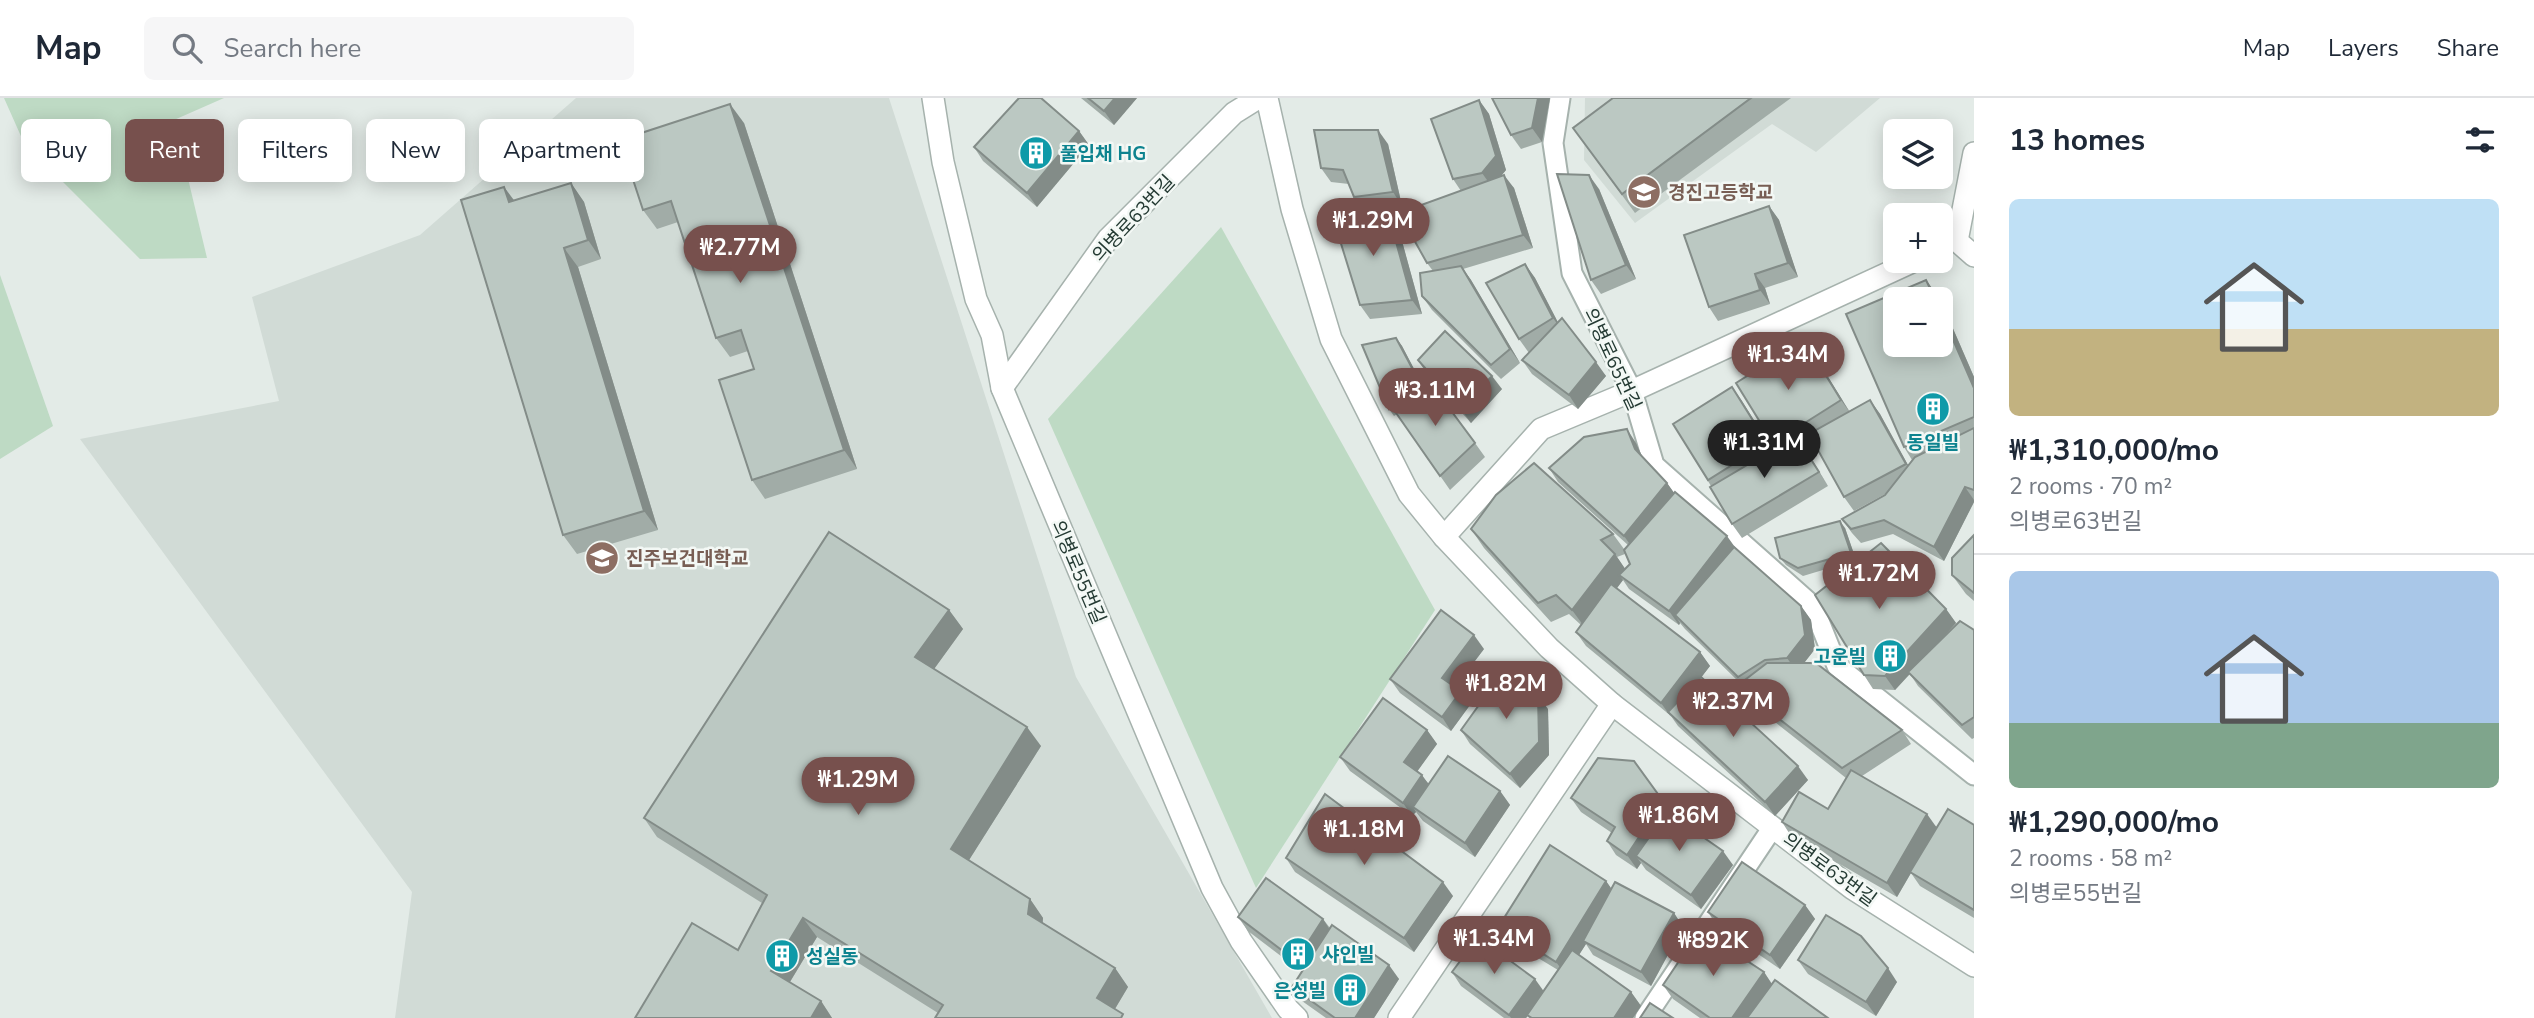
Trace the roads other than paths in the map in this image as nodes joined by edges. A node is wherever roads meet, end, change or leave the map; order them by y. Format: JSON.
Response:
{"nodes":[{"id":1,"x":933,"y":98,"type":"edge"},
{"id":2,"x":1258,"y":98,"type":"edge"},
{"id":3,"x":1267,"y":98,"type":"edge"},
{"id":4,"x":1560,"y":98,"type":"edge"},
{"id":5,"x":1974,"y":153,"type":"edge"},
{"id":6,"x":1953,"y":229,"type":"edge"},
{"id":7,"x":1953,"y":246,"type":"edge"},
{"id":8,"x":1974,"y":256,"type":"edge"},
{"id":9,"x":1888,"y":273,"type":"edge"},
{"id":10,"x":1002,"y":388,"type":"junction"},
{"id":11,"x":1632,"y":391,"type":"junction"},
{"id":12,"x":1444,"y":537,"type":"junction"},
{"id":13,"x":1612,"y":704,"type":"junction"},
{"id":14,"x":1974,"y":775,"type":"edge"},
{"id":15,"x":1773,"y":827,"type":"junction"},
{"id":16,"x":1974,"y":966,"type":"edge"},
{"id":17,"x":1297,"y":1018,"type":"edge"},
{"id":18,"x":1399,"y":1018,"type":"edge"},
{"id":19,"x":1645,"y":1018,"type":"edge"}],
"edges":[{"from":1,"to":10,"type":"street","name":"의병로55번길"},
{"from":2,"to":10,"type":"street","name":"의병로63번길"},
{"from":3,"to":12,"type":"street","name":"의병로63번길"},
{"from":4,"to":11,"type":"lane","name":"의병로65번길"},
{"from":5,"to":6,"type":"street"},
{"from":7,"to":8,"type":"street"},
{"from":9,"to":11,"type":"street"},
{"from":10,"to":17,"type":"street","name":"의병로55번길"},
{"from":11,"to":12,"type":"street"},
{"from":11,"to":14,"type":"lane","name":"의병로65번길"},
{"from":12,"to":13,"type":"street","name":"의병로63번길"},
{"from":13,"to":15,"type":"street","name":"의병로63번길"},
{"from":13,"to":18,"type":"street"},
{"from":15,"to":16,"type":"street","name":"의병로63번길"},
{"from":15,"to":19,"type":"lane"}]}
